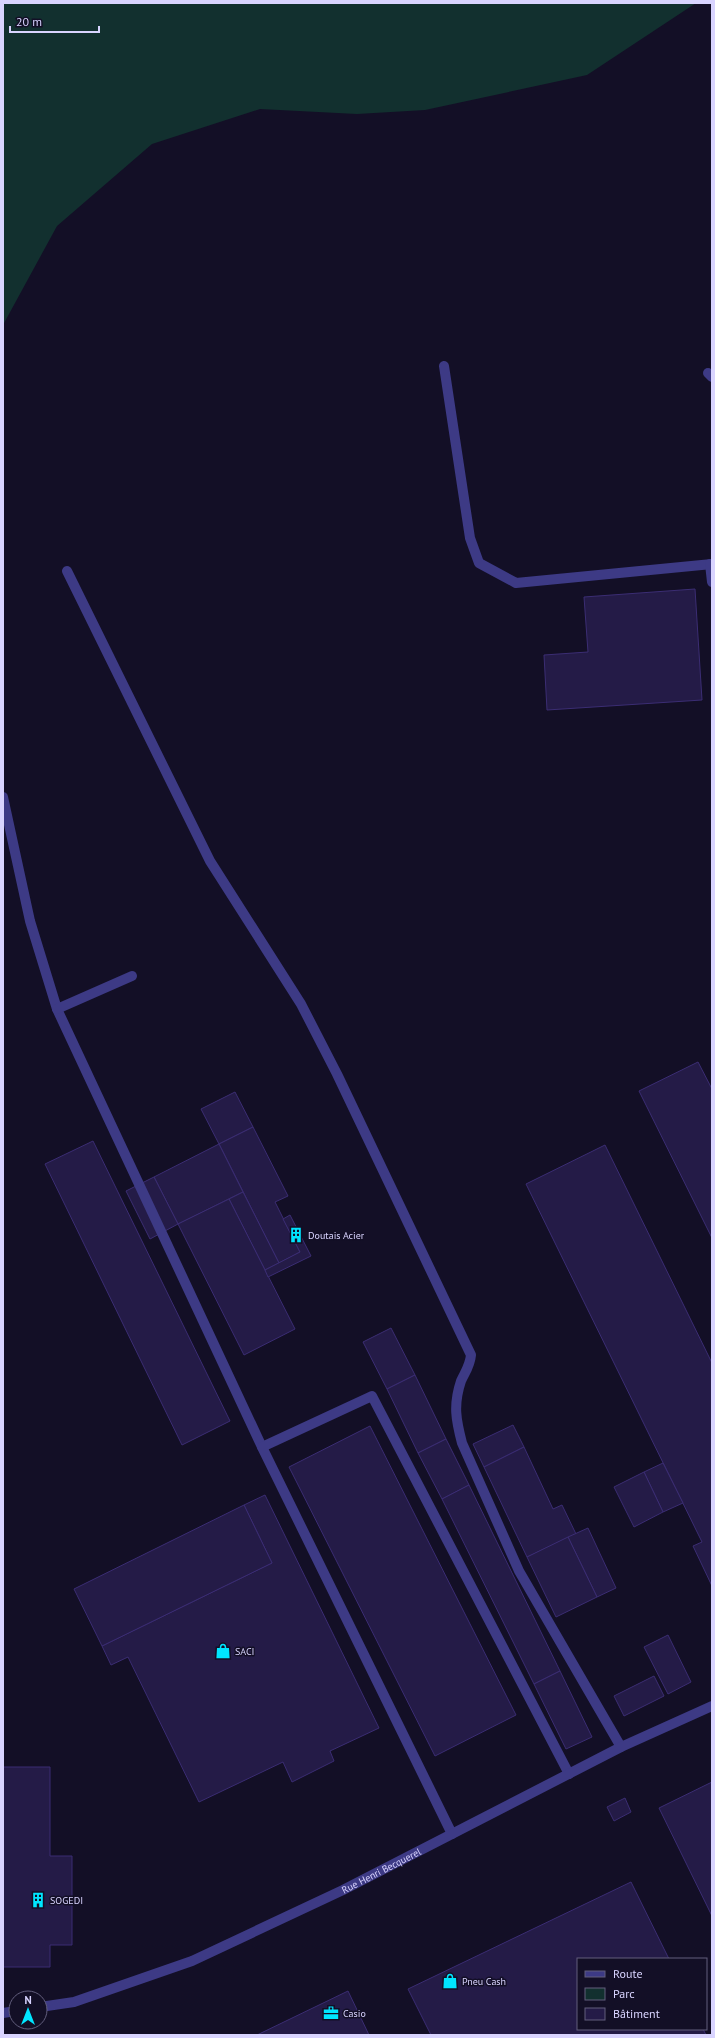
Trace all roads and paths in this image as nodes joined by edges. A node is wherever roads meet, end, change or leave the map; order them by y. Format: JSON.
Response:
{"nodes":[{"id":1,"x":444,"y":366,"type":"dead end"},
{"id":2,"x":711,"y":564,"type":"edge"},
{"id":3,"x":67,"y":571,"type":"dead end"},
{"id":4,"x":712,"y":582,"type":"edge"},
{"id":5,"x":3,"y":796,"type":"edge"},
{"id":6,"x":132,"y":976,"type":"dead end"},
{"id":7,"x":57,"y":1009,"type":"junction"},
{"id":8,"x":262,"y":1447,"type":"junction"},
{"id":9,"x":712,"y":1706,"type":"edge"},
{"id":10,"x":621,"y":1748,"type":"junction"},
{"id":11,"x":569,"y":1774,"type":"junction"},
{"id":12,"x":452,"y":1834,"type":"junction"},
{"id":13,"x":48,"y":2006,"type":"edge"}],
"edges":[{"from":1,"to":2,"type":"street"},
{"from":2,"to":4,"type":"street"},
{"from":3,"to":10,"type":"street"},
{"from":5,"to":7,"type":"street"},
{"from":6,"to":7,"type":"street"},
{"from":7,"to":8,"type":"street"},
{"from":8,"to":11,"type":"street"},
{"from":8,"to":12,"type":"street"},
{"from":9,"to":10,"type":"street","name":"Rue Henri Becquerel"},
{"from":10,"to":11,"type":"street","name":"Rue Henri Becquerel"},
{"from":11,"to":12,"type":"street","name":"Rue Henri Becquerel"},
{"from":12,"to":13,"type":"street","name":"Rue Henri Becquerel"}]}
